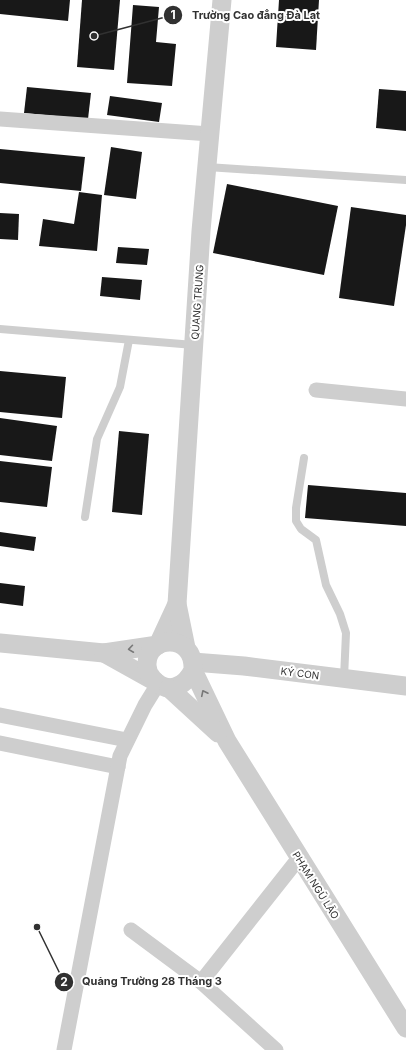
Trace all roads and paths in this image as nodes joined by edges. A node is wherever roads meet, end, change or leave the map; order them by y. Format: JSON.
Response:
{"nodes":[{"id":1,"x":222,"y":0,"type":"edge"},
{"id":2,"x":0,"y":119,"type":"edge"},
{"id":3,"x":210,"y":134,"type":"junction"},
{"id":4,"x":207,"y":167,"type":"junction"},
{"id":5,"x":406,"y":180,"type":"edge"},
{"id":6,"x":0,"y":328,"type":"edge"},
{"id":7,"x":129,"y":340,"type":"junction"},
{"id":8,"x":194,"y":345,"type":"junction"},
{"id":9,"x":316,"y":390,"type":"dead end"},
{"id":10,"x":406,"y":399,"type":"edge"},
{"id":11,"x":304,"y":458,"type":"dead end"},
{"id":12,"x":85,"y":517,"type":"dead end"},
{"id":13,"x":178,"y":604,"type":"junction"},
{"id":14,"x":0,"y":643,"type":"edge"},
{"id":15,"x":158,"y":645,"type":"junction"},
{"id":16,"x":104,"y":653,"type":"junction"},
{"id":17,"x":191,"y":660,"type":"junction"},
{"id":18,"x":344,"y":678,"type":"junction"},
{"id":19,"x":161,"y":685,"type":"junction"},
{"id":20,"x":406,"y":686,"type":"edge"},
{"id":21,"x":0,"y":715,"type":"edge"},
{"id":22,"x":127,"y":740,"type":"junction"},
{"id":23,"x":227,"y":741,"type":"junction"},
{"id":24,"x":0,"y":743,"type":"edge"},
{"id":25,"x":118,"y":767,"type":"junction"},
{"id":26,"x":300,"y":858,"type":"junction"},
{"id":27,"x":131,"y":930,"type":"dead end"},
{"id":28,"x":201,"y":982,"type":"junction"},
{"id":29,"x":406,"y":1028,"type":"edge"},
{"id":30,"x":64,"y":1050,"type":"edge"},
{"id":31,"x":276,"y":1050,"type":"edge"}],
"edges":[{"from":1,"to":3,"type":"street","name":"QUANG TRUNG"},
{"from":2,"to":3,"type":"street"},
{"from":3,"to":4,"type":"street","name":"QUANG TRUNG"},
{"from":4,"to":5,"type":"lane"},
{"from":4,"to":8,"type":"street","name":"QUANG TRUNG"},
{"from":6,"to":7,"type":"lane"},
{"from":7,"to":8,"type":"lane"},
{"from":7,"to":12,"type":"lane"},
{"from":8,"to":13,"type":"street","name":"QUANG TRUNG"},
{"from":9,"to":10,"type":"street"},
{"from":11,"to":18,"type":"lane"},
{"from":13,"to":15,"type":"street","name":"QUANG TRUNG"},
{"from":13,"to":17,"type":"street","name":"QUANG TRUNG"},
{"from":14,"to":16,"type":"street"},
{"from":15,"to":16,"type":"street","one_way":true},
{"from":15,"to":17,"type":"street"},
{"from":15,"to":19,"type":"street"},
{"from":16,"to":19,"type":"street"},
{"from":17,"to":18,"type":"street","name":"KÝ CON"},
{"from":17,"to":19,"type":"street"},
{"from":23,"to":17,"type":"street","name":"PHẠM NGŨ LÃO","one_way":true},
{"from":18,"to":20,"type":"street","name":"KÝ CON"},
{"from":19,"to":22,"type":"street"},
{"from":19,"to":23,"type":"street","name":"PHẠM NGŨ LÃO"},
{"from":21,"to":22,"type":"street"},
{"from":22,"to":25,"type":"street"},
{"from":23,"to":26,"type":"street","name":"PHẠM NGŨ LÃO"},
{"from":24,"to":25,"type":"street"},
{"from":25,"to":30,"type":"street"},
{"from":26,"to":28,"type":"street"},
{"from":26,"to":29,"type":"street","name":"PHẠM NGŨ LÃO"},
{"from":27,"to":28,"type":"street"},
{"from":28,"to":31,"type":"street"}]}
